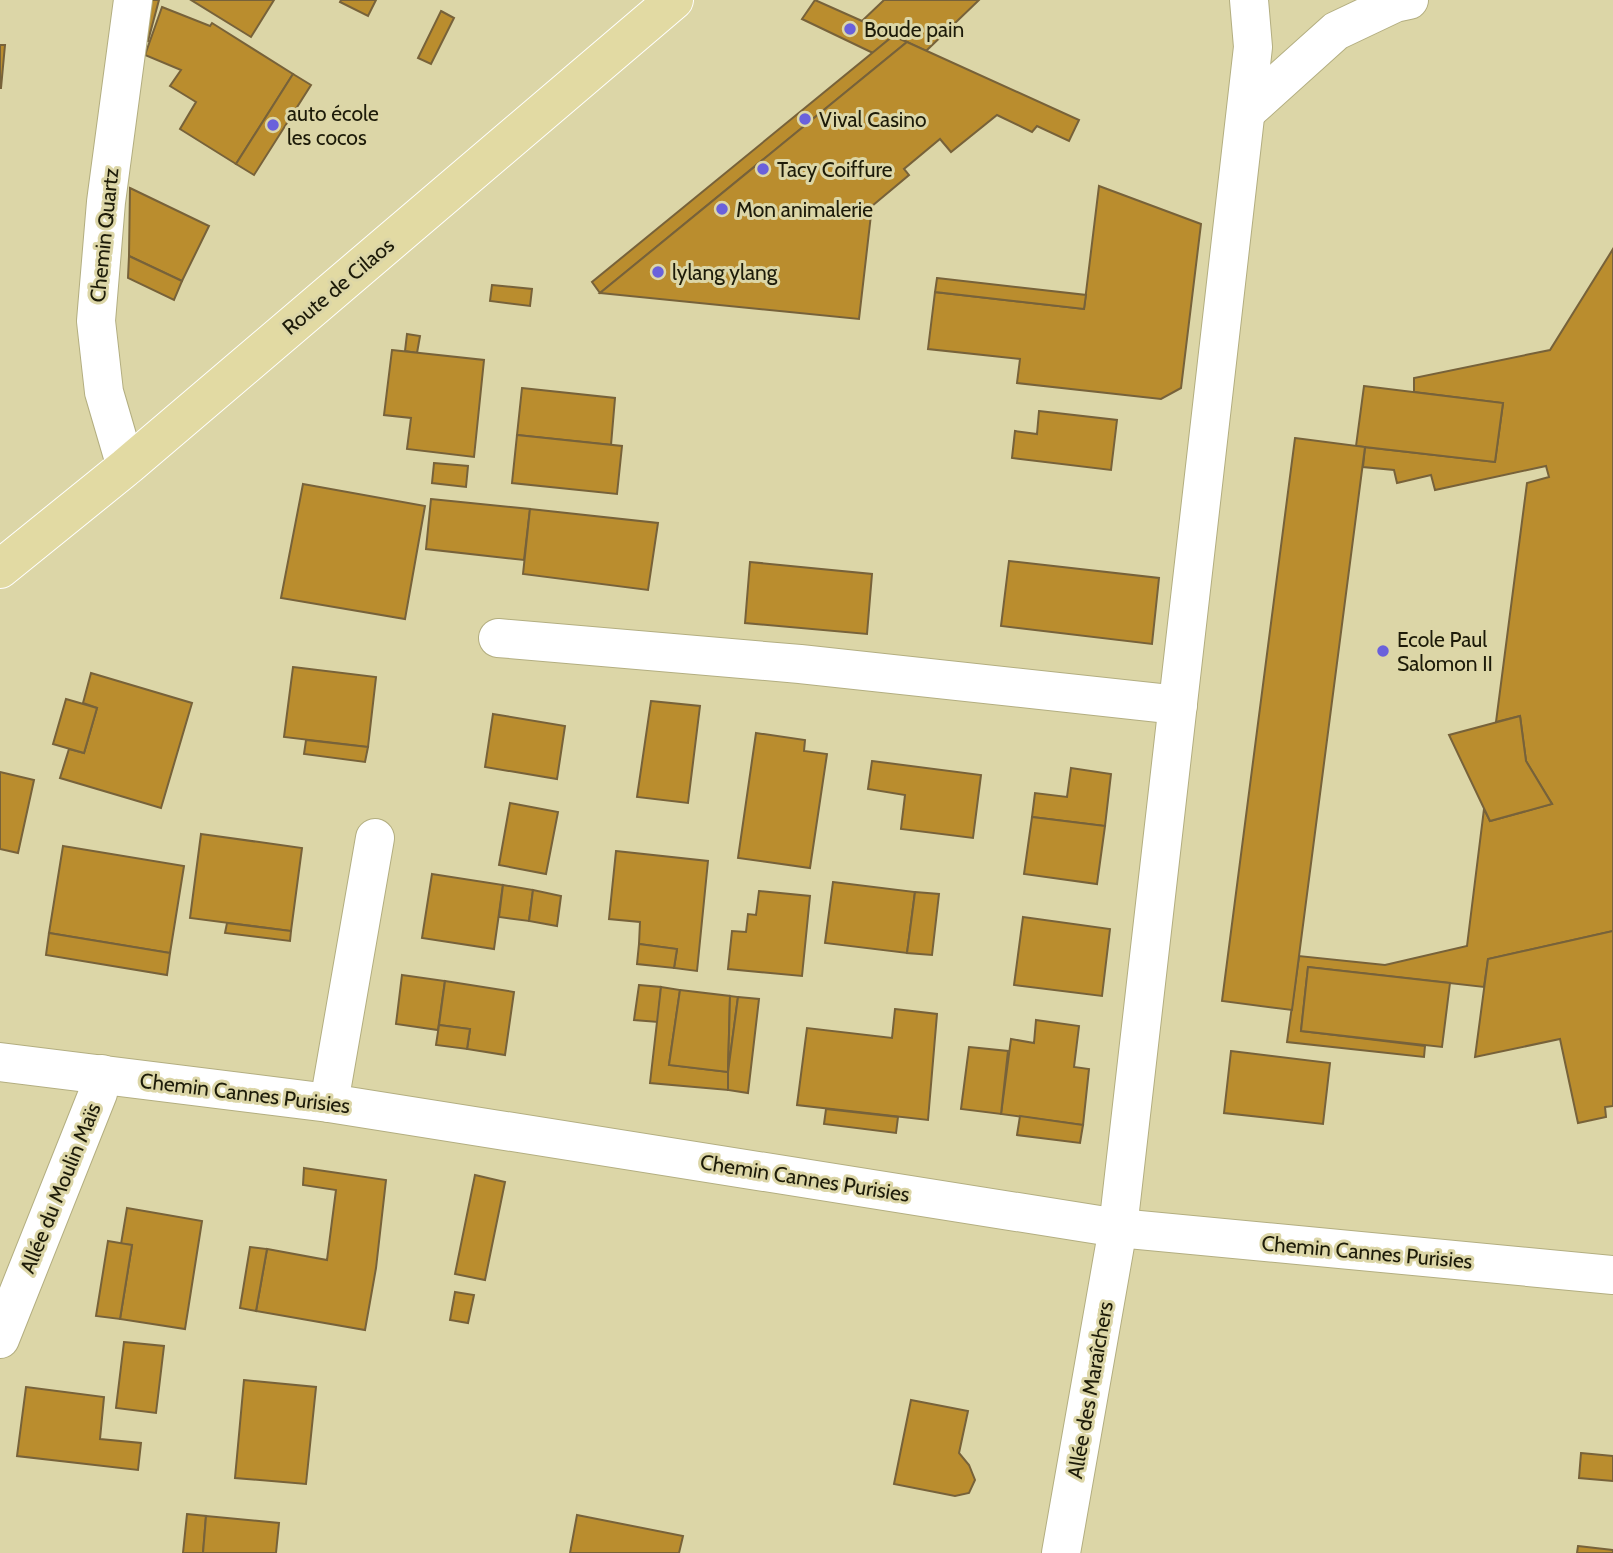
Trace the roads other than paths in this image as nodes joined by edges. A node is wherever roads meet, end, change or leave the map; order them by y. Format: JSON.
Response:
{"nodes":[{"id":1,"x":133,"y":0,"type":"edge"},
{"id":2,"x":674,"y":0,"type":"edge"},
{"id":3,"x":1249,"y":0,"type":"edge"},
{"id":4,"x":1409,"y":0,"type":"edge"},
{"id":5,"x":1246,"y":112,"type":"junction"},
{"id":6,"x":126,"y":467,"type":"junction"},
{"id":7,"x":0,"y":569,"type":"edge"},
{"id":8,"x":498,"y":638,"type":"dead end"},
{"id":9,"x":1178,"y":705,"type":"junction"},
{"id":10,"x":375,"y":838,"type":"dead end"},
{"id":11,"x":0,"y":1062,"type":"edge"},
{"id":12,"x":102,"y":1074,"type":"junction"},
{"id":13,"x":330,"y":1103,"type":"junction"},
{"id":14,"x":1118,"y":1228,"type":"junction"},
{"id":15,"x":1613,"y":1275,"type":"edge"},
{"id":16,"x":0,"y":1339,"type":"edge"},
{"id":17,"x":1061,"y":1553,"type":"edge"}],
"edges":[{"from":1,"to":6,"type":"street","name":"Chemin Quartz"},
{"from":2,"to":6,"type":"main road","name":"Route de Cilaos"},
{"from":3,"to":5,"type":"street","name":"Allée des Maraîchers"},
{"from":4,"to":5,"type":"street"},
{"from":5,"to":9,"type":"street","name":"Allée des Maraîchers"},
{"from":6,"to":7,"type":"main road","name":"Route de Cilaos"},
{"from":8,"to":9,"type":"street"},
{"from":9,"to":14,"type":"street","name":"Allée des Maraîchers"},
{"from":10,"to":13,"type":"street"},
{"from":11,"to":12,"type":"street","name":"Chemin Cannes Purisies"},
{"from":12,"to":13,"type":"street","name":"Chemin Cannes Purisies"},
{"from":12,"to":16,"type":"street","name":"Allée du Moulin Maïs"},
{"from":13,"to":14,"type":"street","name":"Chemin Cannes Purisies"},
{"from":14,"to":15,"type":"street","name":"Chemin Cannes Purisies"},
{"from":14,"to":17,"type":"street","name":"Allée des Maraîchers"}]}
